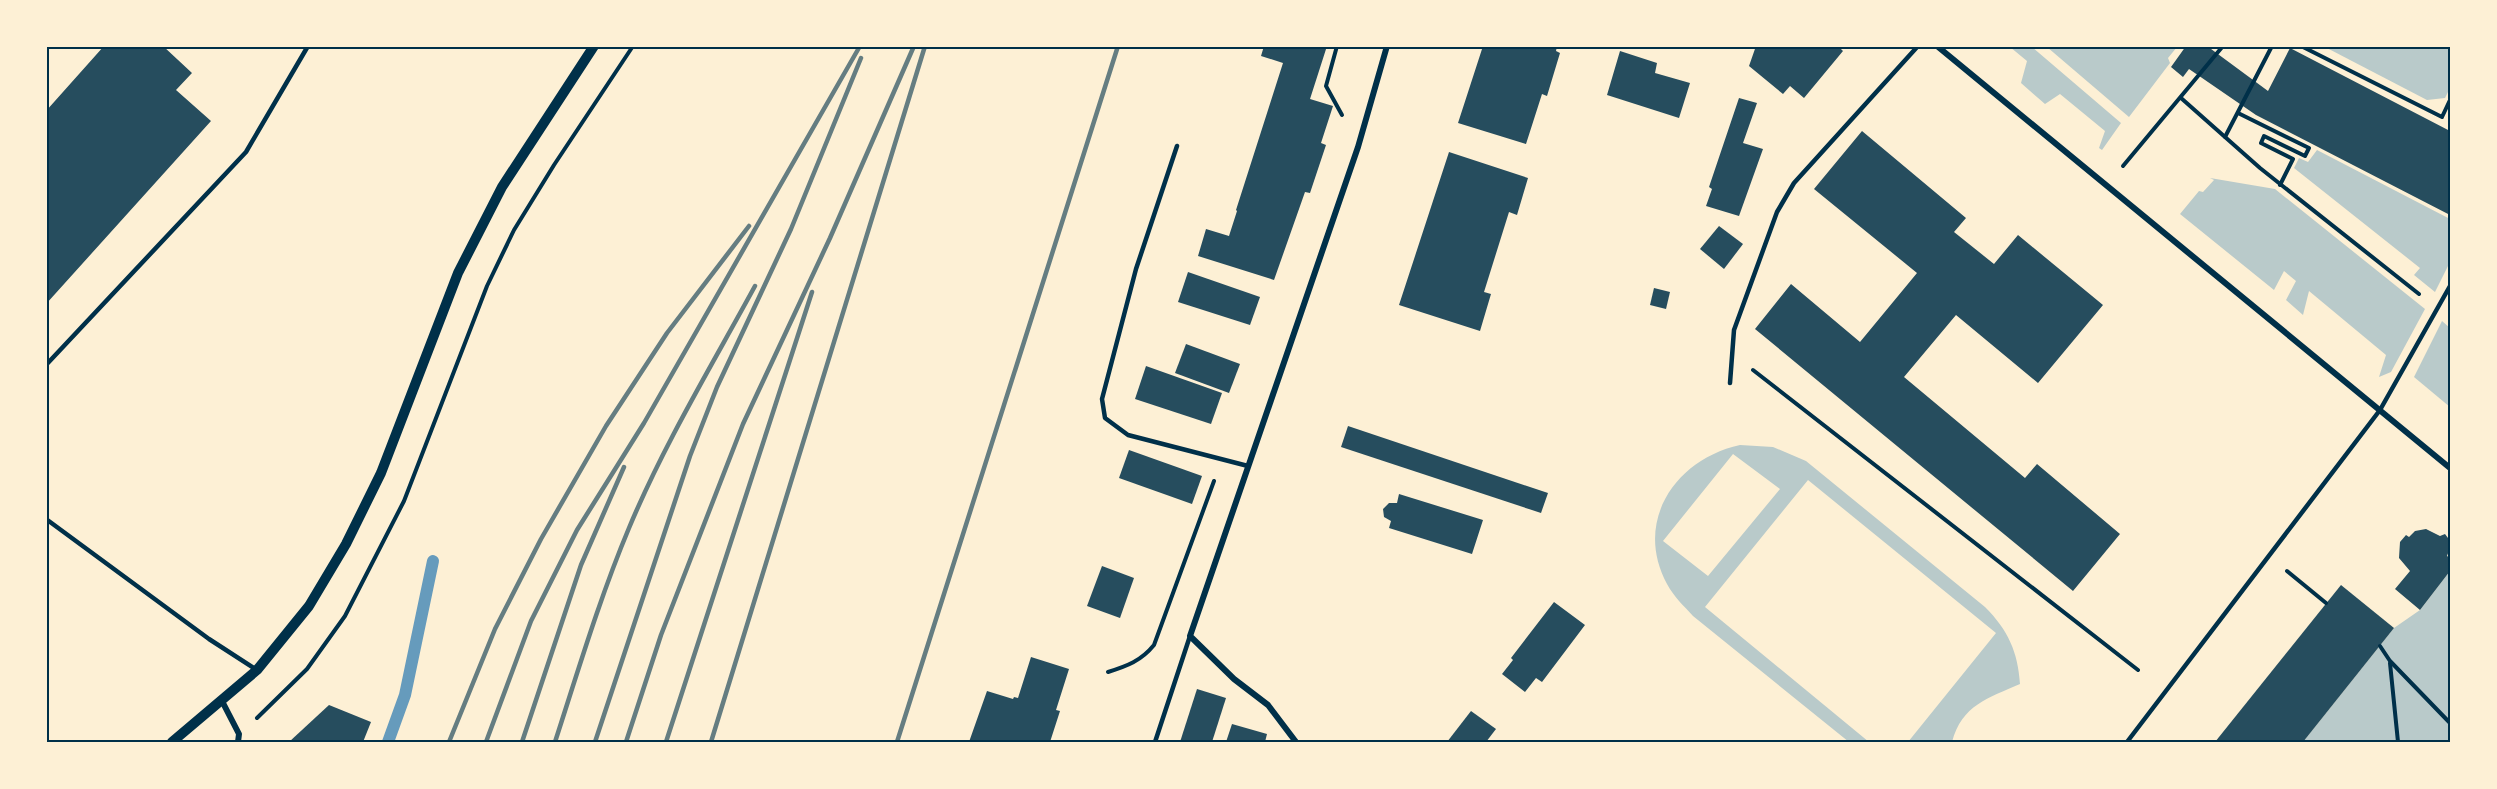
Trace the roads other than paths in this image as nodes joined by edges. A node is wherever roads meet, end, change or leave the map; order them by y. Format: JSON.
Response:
{"nodes":[{"id":1,"x":308,"y":46,"type":"edge"},
{"id":2,"x":594,"y":46,"type":"edge"},
{"id":3,"x":1387,"y":46,"type":"edge"},
{"id":4,"x":1918,"y":46,"type":"edge"},
{"id":5,"x":1937,"y":46,"type":"edge"},
{"id":6,"x":1178,"y":146,"type":"dead end"},
{"id":7,"x":2451,"y":286,"type":"edge"},
{"id":8,"x":46,"y":365,"type":"edge"},
{"id":9,"x":1730,"y":383,"type":"dead end"},
{"id":10,"x":2380,"y":410,"type":"junction"},
{"id":11,"x":1248,"y":466,"type":"junction"},
{"id":12,"x":2451,"y":468,"type":"edge"},
{"id":13,"x":46,"y":519,"type":"edge"},
{"id":14,"x":1190,"y":636,"type":"junction"},
{"id":15,"x":256,"y":670,"type":"junction"},
{"id":16,"x":222,"y":701,"type":"junction"},
{"id":17,"x":172,"y":742,"type":"edge"},
{"id":18,"x":238,"y":742,"type":"edge"},
{"id":19,"x":1155,"y":742,"type":"edge"},
{"id":20,"x":1296,"y":742,"type":"edge"},
{"id":21,"x":2127,"y":742,"type":"edge"}],
"edges":[{"from":1,"to":8,"type":"lane"},
{"from":2,"to":15,"type":"street"},
{"from":3,"to":11,"type":"street"},
{"from":4,"to":9,"type":"lane"},
{"from":5,"to":10,"type":"street"},
{"from":6,"to":11,"type":"lane"},
{"from":7,"to":10,"type":"lane"},
{"from":10,"to":12,"type":"street"},
{"from":10,"to":21,"type":"lane"},
{"from":11,"to":14,"type":"street"},
{"from":13,"to":15,"type":"lane"},
{"from":14,"to":19,"type":"lane"},
{"from":14,"to":20,"type":"street"},
{"from":15,"to":16,"type":"street"},
{"from":16,"to":17,"type":"street"},
{"from":16,"to":18,"type":"street"}]}
